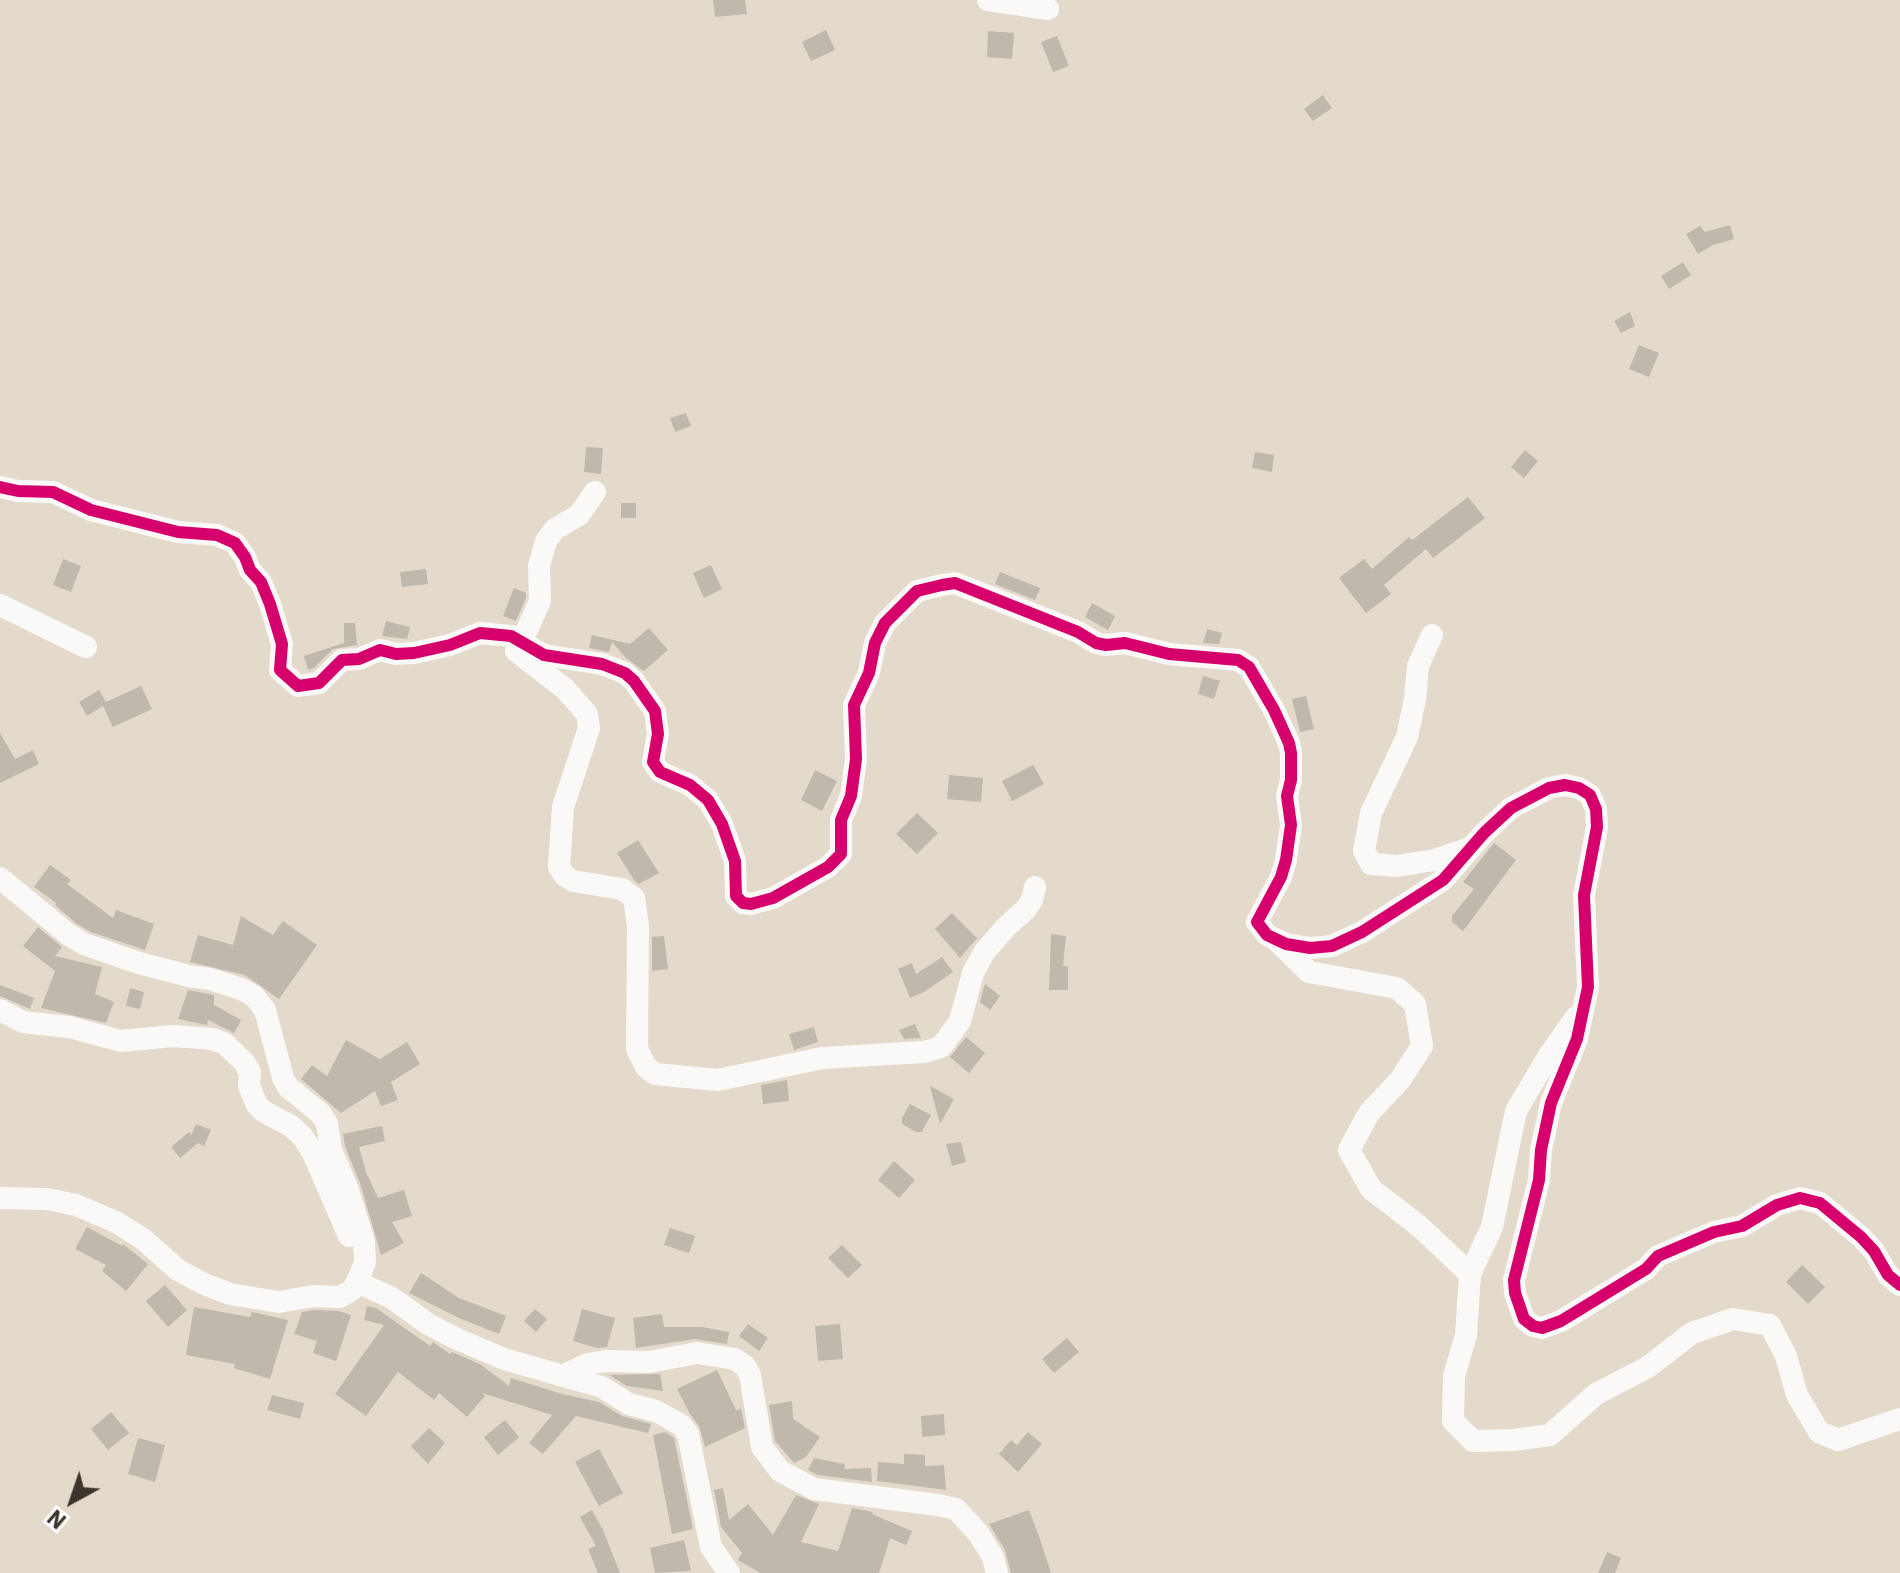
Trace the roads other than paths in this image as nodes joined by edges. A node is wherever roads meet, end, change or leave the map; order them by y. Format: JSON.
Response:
{"nodes":[{"id":1,"x":988,"y":0,"type":"edge"},
{"id":2,"x":1048,"y":9,"type":"dead end"},
{"id":3,"x":0,"y":487,"type":"edge"},
{"id":4,"x":595,"y":492,"type":"dead end"},
{"id":5,"x":0,"y":605,"type":"edge"},
{"id":6,"x":488,"y":633,"type":"junction"},
{"id":7,"x":1432,"y":635,"type":"dead end"},
{"id":8,"x":520,"y":640,"type":"junction"},
{"id":9,"x":86,"y":647,"type":"dead end"},
{"id":10,"x":1470,"y":848,"type":"junction"},
{"id":11,"x":0,"y":878,"type":"edge"},
{"id":12,"x":1035,"y":887,"type":"dead end"},
{"id":13,"x":1277,"y":940,"type":"junction"},
{"id":14,"x":1586,"y":1003,"type":"junction"},
{"id":15,"x":0,"y":1010,"type":"edge"},
{"id":16,"x":0,"y":1198,"type":"edge"},
{"id":17,"x":1470,"y":1274,"type":"junction"},
{"id":18,"x":359,"y":1277,"type":"junction"},
{"id":19,"x":1900,"y":1285,"type":"edge"},
{"id":20,"x":562,"y":1376,"type":"junction"},
{"id":21,"x":1900,"y":1419,"type":"edge"},
{"id":22,"x":729,"y":1573,"type":"edge"},
{"id":23,"x":997,"y":1573,"type":"edge"}],
"edges":[{"from":1,"to":2,"type":"street"},
{"from":3,"to":6,"type":"street"},
{"from":4,"to":8,"type":"street"},
{"from":5,"to":9,"type":"street"},
{"from":6,"to":8,"type":"street"},
{"from":6,"to":12,"type":"street"},
{"from":7,"to":10,"type":"street"},
{"from":8,"to":13,"type":"street"},
{"from":10,"to":13,"type":"street"},
{"from":10,"to":14,"type":"street"},
{"from":11,"to":18,"type":"street"},
{"from":13,"to":17,"type":"street"},
{"from":14,"to":17,"type":"street"},
{"from":14,"to":19,"type":"street"},
{"from":15,"to":18,"type":"street"},
{"from":16,"to":18,"type":"street"},
{"from":17,"to":21,"type":"street"},
{"from":18,"to":20,"type":"street"},
{"from":20,"to":22,"type":"street"},
{"from":20,"to":23,"type":"street"}]}
